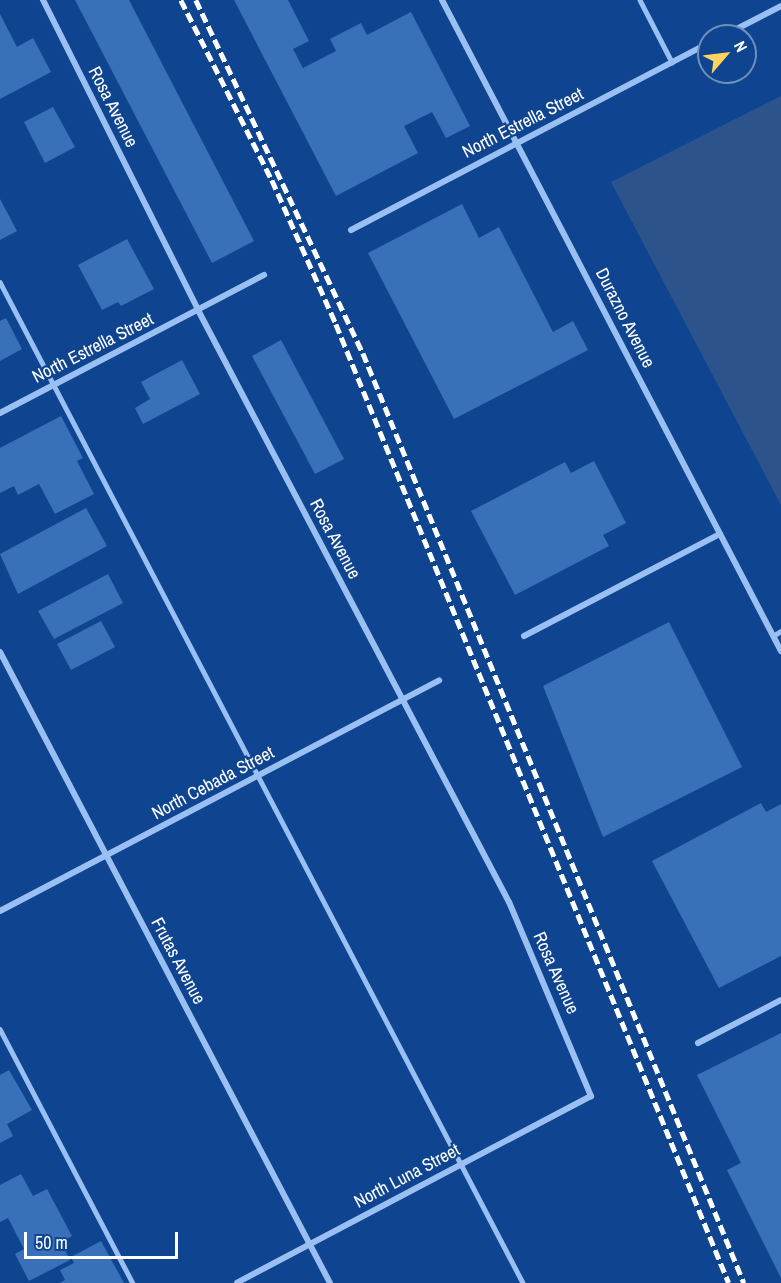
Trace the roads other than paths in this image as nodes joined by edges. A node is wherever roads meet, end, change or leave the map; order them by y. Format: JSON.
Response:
{"nodes":[{"id":1,"x":43,"y":0,"type":"edge"},
{"id":2,"x":442,"y":0,"type":"edge"},
{"id":3,"x":639,"y":0,"type":"edge"},
{"id":4,"x":781,"y":6,"type":"edge"},
{"id":5,"x":746,"y":24,"type":"edge"},
{"id":6,"x":697,"y":49,"type":"edge"},
{"id":7,"x":672,"y":62,"type":"junction"},
{"id":8,"x":516,"y":143,"type":"junction"},
{"id":9,"x":351,"y":230,"type":"dead end"},
{"id":10,"x":264,"y":275,"type":"dead end"},
{"id":11,"x":0,"y":282,"type":"edge"},
{"id":12,"x":198,"y":310,"type":"junction"},
{"id":13,"x":54,"y":385,"type":"junction"},
{"id":14,"x":0,"y":413,"type":"edge"},
{"id":15,"x":720,"y":534,"type":"junction"},
{"id":16,"x":781,"y":631,"type":"edge"},
{"id":17,"x":524,"y":636,"type":"dead end"},
{"id":18,"x":773,"y":636,"type":"junction"},
{"id":19,"x":781,"y":651,"type":"edge"},
{"id":20,"x":0,"y":652,"type":"edge"},
{"id":21,"x":439,"y":681,"type":"dead end"},
{"id":22,"x":403,"y":699,"type":"junction"},
{"id":23,"x":260,"y":775,"type":"junction"},
{"id":24,"x":106,"y":856,"type":"junction"},
{"id":25,"x":0,"y":911,"type":"edge"},
{"id":26,"x":781,"y":1000,"type":"edge"},
{"id":27,"x":0,"y":1029,"type":"edge"},
{"id":28,"x":698,"y":1043,"type":"dead end"},
{"id":29,"x":591,"y":1096,"type":"joint"},
{"id":30,"x":463,"y":1164,"type":"junction"},
{"id":31,"x":310,"y":1245,"type":"junction"},
{"id":32,"x":133,"y":1283,"type":"edge"},
{"id":33,"x":237,"y":1283,"type":"edge"},
{"id":34,"x":330,"y":1283,"type":"edge"},
{"id":35,"x":523,"y":1283,"type":"edge"}],
"edges":[{"from":1,"to":12,"type":"street","name":"Rosa Avenue"},
{"from":2,"to":8,"type":"street","name":"Durazno Avenue"},
{"from":3,"to":7,"type":"lane"},
{"from":4,"to":5,"type":"street"},
{"from":6,"to":7,"type":"street","name":"North Estrella Street"},
{"from":7,"to":8,"type":"street","name":"North Estrella Street"},
{"from":8,"to":9,"type":"street","name":"North Estrella Street"},
{"from":8,"to":15,"type":"street","name":"Durazno Avenue"},
{"from":10,"to":12,"type":"street","name":"North Estrella Street"},
{"from":11,"to":13,"type":"lane"},
{"from":12,"to":13,"type":"street","name":"North Estrella Street"},
{"from":12,"to":22,"type":"street","name":"Rosa Avenue"},
{"from":13,"to":14,"type":"street","name":"North Estrella Street"},
{"from":13,"to":23,"type":"lane"},
{"from":15,"to":17,"type":"street"},
{"from":15,"to":18,"type":"street","name":"Durazno Avenue"},
{"from":16,"to":18,"type":"lane"},
{"from":18,"to":19,"type":"street","name":"Durazno Avenue"},
{"from":20,"to":24,"type":"street","name":"Frutas Avenue"},
{"from":21,"to":22,"type":"street","name":"North Cebada Street"},
{"from":22,"to":23,"type":"street","name":"North Cebada Street"},
{"from":22,"to":29,"type":"street","name":"Rosa Avenue"},
{"from":23,"to":24,"type":"street","name":"North Cebada Street"},
{"from":23,"to":30,"type":"lane"},
{"from":24,"to":25,"type":"street","name":"North Cebada Street"},
{"from":24,"to":31,"type":"street","name":"Frutas Avenue"},
{"from":26,"to":28,"type":"street"},
{"from":27,"to":32,"type":"lane"},
{"from":29,"to":30,"type":"street","name":"North Luna Street"},
{"from":30,"to":31,"type":"street","name":"North Luna Street"},
{"from":30,"to":35,"type":"lane"},
{"from":31,"to":33,"type":"street","name":"North Luna Street"},
{"from":31,"to":34,"type":"street","name":"Frutas Avenue"}]}
